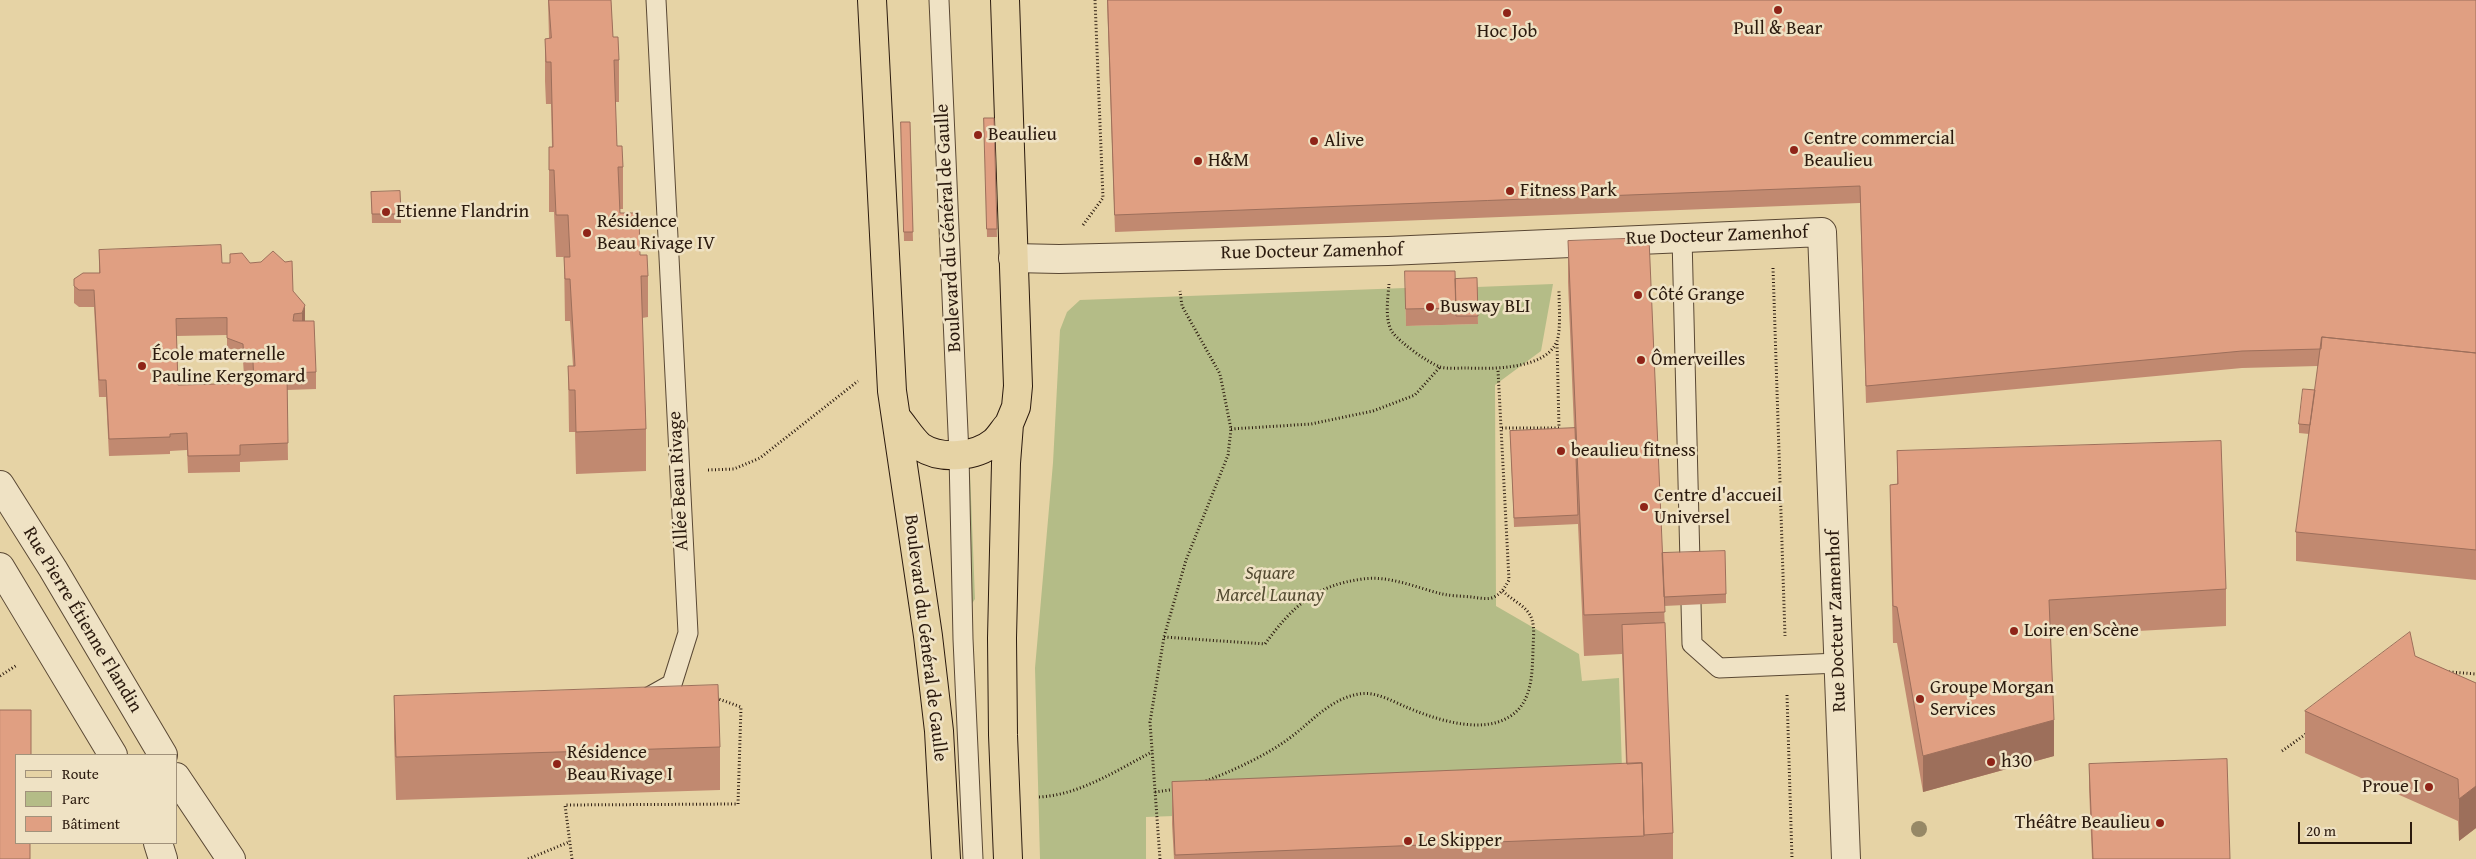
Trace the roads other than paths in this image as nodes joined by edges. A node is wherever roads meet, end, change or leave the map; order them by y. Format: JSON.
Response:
{"nodes":[{"id":1,"x":656,"y":0,"type":"edge"},
{"id":2,"x":872,"y":0,"type":"edge"},
{"id":3,"x":939,"y":0,"type":"edge"},
{"id":4,"x":1005,"y":0,"type":"edge"},
{"id":5,"x":1682,"y":237,"type":"junction"},
{"id":6,"x":1014,"y":258,"type":"junction"},
{"id":7,"x":896,"y":417,"type":"junction"},
{"id":8,"x":1009,"y":424,"type":"junction"},
{"id":9,"x":959,"y":455,"type":"junction"},
{"id":10,"x":0,"y":485,"type":"edge"},
{"id":11,"x":0,"y":567,"type":"edge"},
{"id":12,"x":1839,"y":663,"type":"junction"},
{"id":13,"x":632,"y":706,"type":"edge"},
{"id":14,"x":112,"y":754,"type":"edge"},
{"id":15,"x":162,"y":754,"type":"edge"},
{"id":16,"x":178,"y":780,"type":"edge"},
{"id":17,"x":158,"y":844,"type":"edge"},
{"id":18,"x":163,"y":859,"type":"edge"},
{"id":19,"x":231,"y":859,"type":"edge"},
{"id":20,"x":946,"y":859,"type":"edge"},
{"id":21,"x":973,"y":859,"type":"edge"},
{"id":22,"x":1008,"y":859,"type":"edge"},
{"id":23,"x":1846,"y":859,"type":"edge"}],
"edges":[{"from":1,"to":13,"type":"lane","name":"Allée Beau Rivage"},
{"from":2,"to":7,"type":"main road","name":"Boulevard du Général de Gaulle"},
{"from":3,"to":9,"type":"lane","name":"Boulevard du Général de Gaulle"},
{"from":4,"to":6,"type":"main road"},
{"from":5,"to":6,"type":"street","name":"Rue Docteur Zamenhof"},
{"from":5,"to":12,"type":"lane"},
{"from":5,"to":12,"type":"street","name":"Rue Docteur Zamenhof"},
{"from":6,"to":8,"type":"main road"},
{"from":7,"to":9,"type":"main road"},
{"from":7,"to":20,"type":"main road","name":"Boulevard du Général de Gaulle"},
{"from":8,"to":9,"type":"main road"},
{"from":8,"to":22,"type":"main road"},
{"from":9,"to":21,"type":"lane","name":"Boulevard du Général de Gaulle"},
{"from":10,"to":15,"type":"street","name":"Rue Pierre Étienne Flandin"},
{"from":11,"to":14,"type":"street"},
{"from":12,"to":23,"type":"street","name":"Rue Docteur Zamenhof"},
{"from":16,"to":19,"type":"street"},
{"from":17,"to":18,"type":"street"}]}
